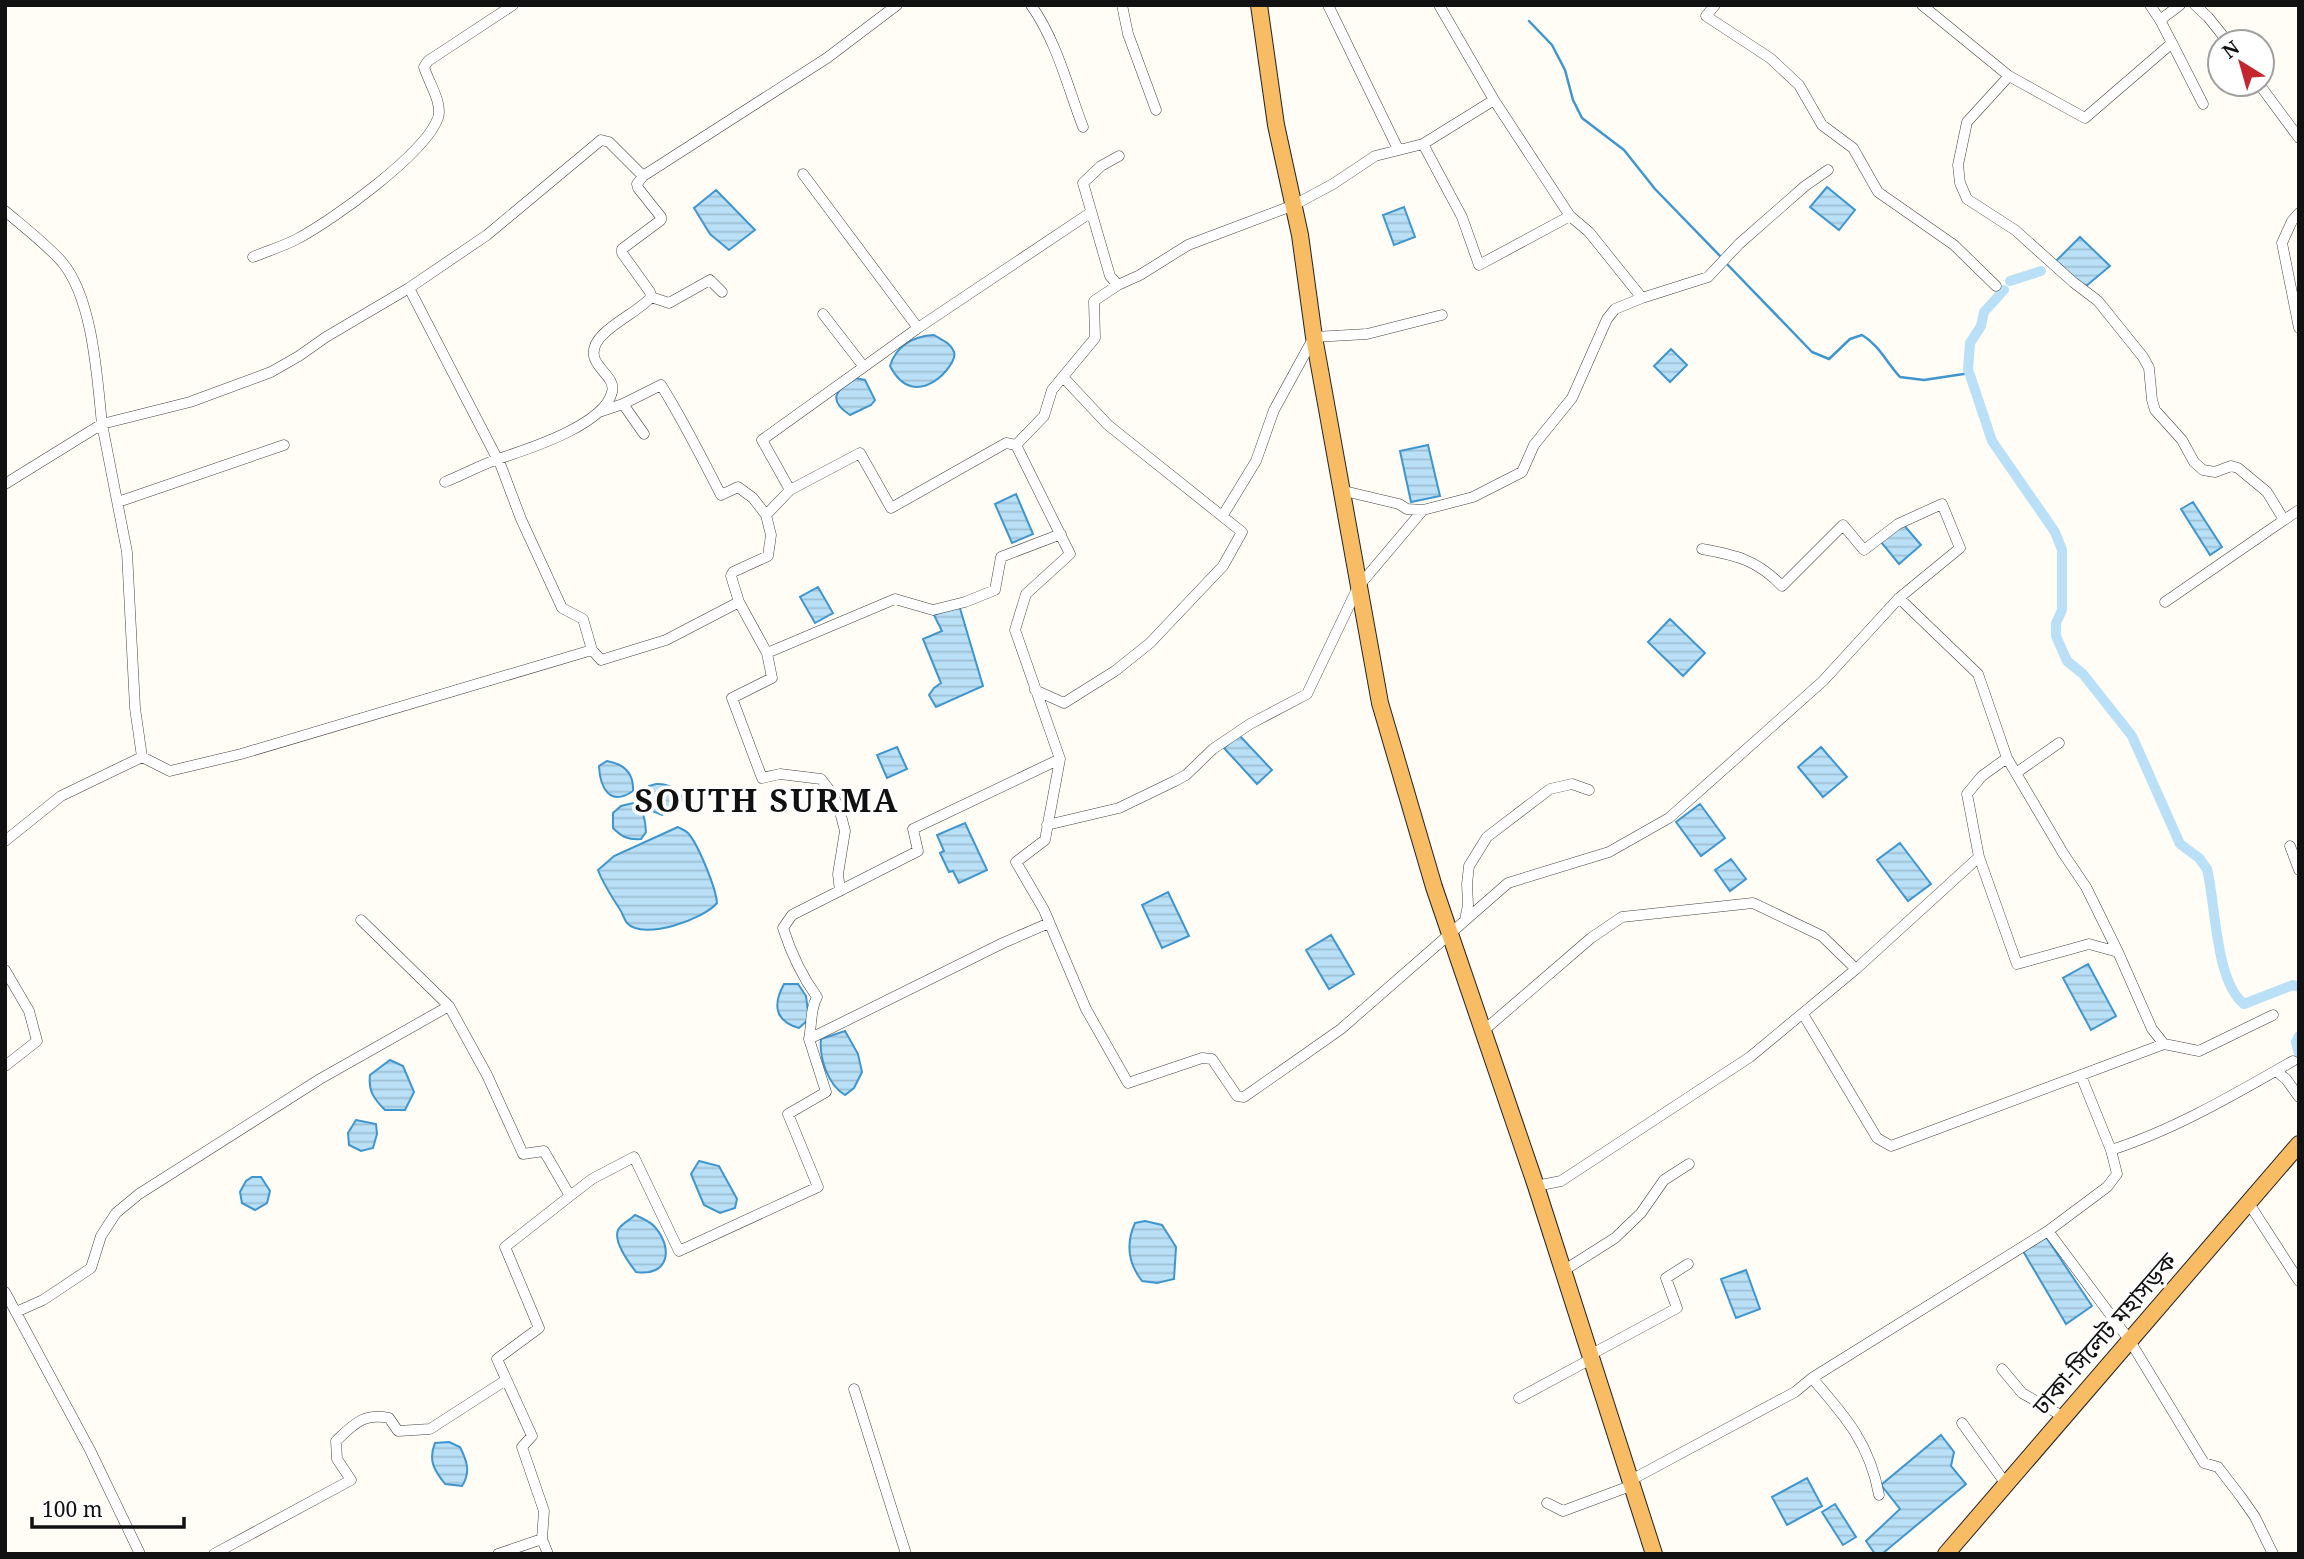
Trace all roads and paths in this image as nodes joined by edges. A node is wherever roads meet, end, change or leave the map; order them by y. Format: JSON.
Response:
{"nodes":[{"id":1,"x":513,"y":5,"type":"edge"},
{"id":2,"x":897,"y":5,"type":"edge"},
{"id":3,"x":1031,"y":5,"type":"edge"},
{"id":4,"x":1122,"y":5,"type":"edge"},
{"id":5,"x":1259,"y":5,"type":"edge"},
{"id":6,"x":1328,"y":5,"type":"edge"},
{"id":7,"x":1439,"y":5,"type":"edge"},
{"id":8,"x":1715,"y":5,"type":"edge"},
{"id":9,"x":1922,"y":5,"type":"edge"},
{"id":10,"x":2150,"y":5,"type":"edge"},
{"id":11,"x":2180,"y":5,"type":"edge"},
{"id":12,"x":2195,"y":5,"type":"edge"},
{"id":13,"x":2160,"y":20,"type":"junction"},
{"id":14,"x":2217,"y":28,"type":"edge"},
{"id":15,"x":2172,"y":44,"type":"junction"},
{"id":16,"x":2009,"y":76,"type":"junction"},
{"id":17,"x":2269,"y":98,"type":"edge"},
{"id":18,"x":1494,"y":100,"type":"junction"},
{"id":19,"x":2203,"y":104,"type":"dead end"},
{"id":20,"x":1156,"y":110,"type":"dead end"},
{"id":21,"x":1083,"y":127,"type":"dead end"},
{"id":22,"x":2299,"y":138,"type":"edge"},
{"id":23,"x":1423,"y":144,"type":"junction"},
{"id":24,"x":1398,"y":149,"type":"junction"},
{"id":25,"x":1119,"y":156,"type":"dead end"},
{"id":26,"x":1828,"y":170,"type":"dead end"},
{"id":27,"x":803,"y":174,"type":"dead end"},
{"id":28,"x":643,"y":176,"type":"junction"},
{"id":29,"x":1294,"y":205,"type":"junction"},
{"id":30,"x":5,"y":211,"type":"edge"},
{"id":31,"x":1090,"y":213,"type":"junction"},
{"id":32,"x":2299,"y":214,"type":"edge"},
{"id":33,"x":1570,"y":216,"type":"junction"},
{"id":34,"x":253,"y":257,"type":"dead end"},
{"id":35,"x":1118,"y":285,"type":"junction"},
{"id":36,"x":1996,"y":286,"type":"dead end"},
{"id":37,"x":409,"y":288,"type":"junction"},
{"id":38,"x":722,"y":292,"type":"dead end"},
{"id":39,"x":651,"y":298,"type":"junction"},
{"id":40,"x":1642,"y":298,"type":"junction"},
{"id":41,"x":823,"y":314,"type":"dead end"},
{"id":42,"x":1443,"y":316,"type":"dead end"},
{"id":43,"x":2299,"y":327,"type":"edge"},
{"id":44,"x":918,"y":328,"type":"junction"},
{"id":45,"x":1314,"y":337,"type":"junction"},
{"id":46,"x":864,"y":367,"type":"junction"},
{"id":47,"x":1062,"y":377,"type":"junction"},
{"id":48,"x":624,"y":404,"type":"junction"},
{"id":49,"x":598,"y":412,"type":"junction"},
{"id":50,"x":102,"y":424,"type":"junction"},
{"id":51,"x":644,"y":435,"type":"dead end"},
{"id":52,"x":284,"y":445,"type":"dead end"},
{"id":53,"x":1016,"y":445,"type":"junction"},
{"id":54,"x":497,"y":460,"type":"junction"},
{"id":55,"x":445,"y":482,"type":"dead end"},
{"id":56,"x":5,"y":484,"type":"edge"},
{"id":57,"x":790,"y":490,"type":"junction"},
{"id":58,"x":1340,"y":490,"type":"junction"},
{"id":59,"x":118,"y":502,"type":"junction"},
{"id":60,"x":1423,"y":510,"type":"junction"},
{"id":61,"x":2299,"y":510,"type":"edge"},
{"id":62,"x":766,"y":515,"type":"junction"},
{"id":63,"x":1223,"y":515,"type":"junction"},
{"id":64,"x":2284,"y":520,"type":"junction"},
{"id":65,"x":1061,"y":534,"type":"junction"},
{"id":66,"x":1702,"y":549,"type":"dead end"},
{"id":67,"x":1358,"y":587,"type":"junction"},
{"id":68,"x":1899,"y":598,"type":"junction"},
{"id":69,"x":739,"y":602,"type":"junction"},
{"id":70,"x":2165,"y":602,"type":"dead end"},
{"id":71,"x":592,"y":650,"type":"junction"},
{"id":72,"x":766,"y":653,"type":"junction"},
{"id":73,"x":1035,"y":690,"type":"junction"},
{"id":74,"x":2059,"y":743,"type":"dead end"},
{"id":75,"x":142,"y":757,"type":"junction"},
{"id":76,"x":2007,"y":758,"type":"junction"},
{"id":77,"x":1059,"y":759,"type":"junction"},
{"id":78,"x":2016,"y":773,"type":"junction"},
{"id":79,"x":1589,"y":790,"type":"dead end"},
{"id":80,"x":1048,"y":825,"type":"junction"},
{"id":81,"x":5,"y":841,"type":"edge"},
{"id":82,"x":2290,"y":846,"type":"dead end"},
{"id":83,"x":1979,"y":857,"type":"junction"},
{"id":84,"x":2299,"y":870,"type":"edge"},
{"id":85,"x":840,"y":891,"type":"junction"},
{"id":86,"x":361,"y":920,"type":"dead end"},
{"id":87,"x":1464,"y":921,"type":"junction"},
{"id":88,"x":1049,"y":923,"type":"junction"},
{"id":89,"x":1450,"y":934,"type":"junction"},
{"id":90,"x":2118,"y":953,"type":"junction"},
{"id":91,"x":1856,"y":969,"type":"junction"},
{"id":92,"x":5,"y":970,"type":"edge"},
{"id":93,"x":449,"y":1006,"type":"junction"},
{"id":94,"x":1803,"y":1014,"type":"junction"},
{"id":95,"x":2273,"y":1015,"type":"dead end"},
{"id":96,"x":1482,"y":1032,"type":"junction"},
{"id":97,"x":809,"y":1039,"type":"junction"},
{"id":98,"x":2164,"y":1044,"type":"junction"},
{"id":99,"x":2293,"y":1061,"type":"dead end"},
{"id":100,"x":5,"y":1066,"type":"edge"},
{"id":101,"x":2276,"y":1071,"type":"junction"},
{"id":102,"x":2081,"y":1076,"type":"junction"},
{"id":103,"x":2299,"y":1097,"type":"edge"},
{"id":104,"x":2299,"y":1144,"type":"edge"},
{"id":105,"x":2111,"y":1150,"type":"junction"},
{"id":106,"x":1689,"y":1164,"type":"dead end"},
{"id":107,"x":1536,"y":1186,"type":"junction"},
{"id":108,"x":570,"y":1196,"type":"junction"},
{"id":109,"x":2248,"y":1202,"type":"junction"},
{"id":110,"x":2048,"y":1231,"type":"junction"},
{"id":111,"x":1688,"y":1264,"type":"dead end"},
{"id":112,"x":1563,"y":1272,"type":"junction"},
{"id":113,"x":2299,"y":1281,"type":"edge"},
{"id":114,"x":5,"y":1292,"type":"edge"},
{"id":115,"x":16,"y":1312,"type":"junction"},
{"id":116,"x":2130,"y":1341,"type":"junction"},
{"id":117,"x":1591,"y":1357,"type":"junction"},
{"id":118,"x":2002,"y":1369,"type":"dead end"},
{"id":119,"x":1812,"y":1378,"type":"junction"},
{"id":120,"x":506,"y":1380,"type":"junction"},
{"id":121,"x":853,"y":1389,"type":"dead end"},
{"id":122,"x":1520,"y":1398,"type":"dead end"},
{"id":123,"x":2064,"y":1417,"type":"junction"},
{"id":124,"x":1962,"y":1423,"type":"dead end"},
{"id":125,"x":1632,"y":1482,"type":"junction"},
{"id":126,"x":2006,"y":1484,"type":"junction"},
{"id":127,"x":1879,"y":1495,"type":"dead end"},
{"id":128,"x":1547,"y":1503,"type":"dead end"},
{"id":129,"x":542,"y":1539,"type":"junction"},
{"id":130,"x":140,"y":1554,"type":"edge"},
{"id":131,"x":214,"y":1554,"type":"edge"},
{"id":132,"x":498,"y":1554,"type":"edge"},
{"id":133,"x":548,"y":1554,"type":"edge"},
{"id":134,"x":906,"y":1554,"type":"edge"},
{"id":135,"x":1654,"y":1554,"type":"edge"},
{"id":136,"x":1946,"y":1554,"type":"edge"},
{"id":137,"x":2273,"y":1554,"type":"edge"}],
"edges":[{"from":1,"to":34,"type":"street"},
{"from":2,"to":28,"type":"street"},
{"from":3,"to":21,"type":"street"},
{"from":4,"to":20,"type":"street"},
{"from":5,"to":29,"type":"highway"},
{"from":6,"to":24,"type":"street"},
{"from":7,"to":18,"type":"street"},
{"from":8,"to":36,"type":"street"},
{"from":9,"to":16,"type":"street"},
{"from":10,"to":13,"type":"street"},
{"from":11,"to":13,"type":"street"},
{"from":12,"to":14,"type":"street"},
{"from":13,"to":15,"type":"street"},
{"from":15,"to":16,"type":"street"},
{"from":15,"to":19,"type":"street"},
{"from":16,"to":64,"type":"street"},
{"from":17,"to":22,"type":"street"},
{"from":18,"to":23,"type":"street"},
{"from":18,"to":33,"type":"street"},
{"from":23,"to":24,"type":"street"},
{"from":23,"to":33,"type":"street"},
{"from":24,"to":29,"type":"street"},
{"from":25,"to":31,"type":"street"},
{"from":26,"to":40,"type":"street"},
{"from":27,"to":44,"type":"street"},
{"from":28,"to":37,"type":"street"},
{"from":28,"to":39,"type":"street"},
{"from":29,"to":35,"type":"street"},
{"from":29,"to":45,"type":"highway"},
{"from":30,"to":50,"type":"street"},
{"from":31,"to":35,"type":"street"},
{"from":31,"to":44,"type":"street"},
{"from":32,"to":43,"type":"street"},
{"from":33,"to":40,"type":"street"},
{"from":35,"to":47,"type":"street"},
{"from":37,"to":50,"type":"street"},
{"from":37,"to":54,"type":"street"},
{"from":38,"to":39,"type":"street"},
{"from":39,"to":49,"type":"street"},
{"from":40,"to":60,"type":"street"},
{"from":41,"to":46,"type":"street"},
{"from":42,"to":45,"type":"street"},
{"from":44,"to":46,"type":"street"},
{"from":45,"to":58,"type":"highway"},
{"from":45,"to":63,"type":"street"},
{"from":46,"to":57,"type":"street"},
{"from":47,"to":53,"type":"street"},
{"from":47,"to":63,"type":"street"},
{"from":48,"to":49,"type":"street"},
{"from":48,"to":51,"type":"street"},
{"from":48,"to":62,"type":"street"},
{"from":49,"to":54,"type":"street"},
{"from":50,"to":56,"type":"street"},
{"from":50,"to":59,"type":"street"},
{"from":52,"to":59,"type":"street"},
{"from":53,"to":57,"type":"street"},
{"from":53,"to":65,"type":"street"},
{"from":54,"to":55,"type":"street"},
{"from":54,"to":71,"type":"street"},
{"from":57,"to":62,"type":"street"},
{"from":58,"to":60,"type":"street"},
{"from":58,"to":67,"type":"highway"},
{"from":59,"to":75,"type":"street"},
{"from":60,"to":67,"type":"street"},
{"from":61,"to":64,"type":"street"},
{"from":62,"to":69,"type":"street"},
{"from":63,"to":73,"type":"street"},
{"from":64,"to":70,"type":"street"},
{"from":65,"to":72,"type":"street"},
{"from":65,"to":73,"type":"street"},
{"from":66,"to":68,"type":"street"},
{"from":67,"to":80,"type":"street"},
{"from":67,"to":89,"type":"highway"},
{"from":68,"to":76,"type":"street"},
{"from":68,"to":87,"type":"street"},
{"from":69,"to":71,"type":"street"},
{"from":69,"to":72,"type":"street"},
{"from":71,"to":75,"type":"street"},
{"from":72,"to":85,"type":"street"},
{"from":73,"to":77,"type":"street"},
{"from":74,"to":78,"type":"street"},
{"from":75,"to":81,"type":"street"},
{"from":76,"to":78,"type":"street"},
{"from":76,"to":83,"type":"street"},
{"from":77,"to":80,"type":"street"},
{"from":77,"to":85,"type":"street"},
{"from":78,"to":90,"type":"street"},
{"from":79,"to":87,"type":"street"},
{"from":80,"to":88,"type":"street"},
{"from":82,"to":84,"type":"street"},
{"from":83,"to":90,"type":"street"},
{"from":83,"to":91,"type":"street"},
{"from":85,"to":97,"type":"street"},
{"from":86,"to":93,"type":"street"},
{"from":87,"to":89,"type":"street"},
{"from":88,"to":89,"type":"street"},
{"from":88,"to":97,"type":"street"},
{"from":89,"to":96,"type":"highway"},
{"from":90,"to":98,"type":"street"},
{"from":91,"to":94,"type":"street"},
{"from":91,"to":96,"type":"street"},
{"from":92,"to":100,"type":"street"},
{"from":93,"to":108,"type":"street"},
{"from":93,"to":115,"type":"street"},
{"from":94,"to":102,"type":"street"},
{"from":94,"to":107,"type":"street"},
{"from":95,"to":98,"type":"street"},
{"from":96,"to":107,"type":"highway"},
{"from":97,"to":108,"type":"street"},
{"from":98,"to":102,"type":"street"},
{"from":99,"to":101,"type":"street"},
{"from":101,"to":103,"type":"street"},
{"from":101,"to":105,"type":"street"},
{"from":102,"to":105,"type":"street"},
{"from":104,"to":109,"type":"highway","name":"ঢাকা-সিলেট মহাসড়ক"},
{"from":105,"to":110,"type":"street"},
{"from":106,"to":112,"type":"street"},
{"from":107,"to":112,"type":"highway"},
{"from":108,"to":120,"type":"street"},
{"from":109,"to":113,"type":"street"},
{"from":109,"to":116,"type":"highway","name":"ঢাকা-সিলেট মহাসড়ক"},
{"from":110,"to":116,"type":"street"},
{"from":110,"to":119,"type":"street"},
{"from":111,"to":117,"type":"street"},
{"from":112,"to":117,"type":"highway"},
{"from":114,"to":115,"type":"street"},
{"from":115,"to":130,"type":"street"},
{"from":116,"to":123,"type":"highway","name":"ঢাকা-সিলেট মহাসড়ক"},
{"from":116,"to":137,"type":"street"},
{"from":117,"to":122,"type":"street"},
{"from":117,"to":125,"type":"highway"},
{"from":118,"to":123,"type":"street"},
{"from":119,"to":125,"type":"street"},
{"from":119,"to":127,"type":"street"},
{"from":120,"to":129,"type":"street"},
{"from":120,"to":131,"type":"street"},
{"from":121,"to":134,"type":"street"},
{"from":123,"to":126,"type":"highway","name":"ঢাকা-সিলেট মহাসড়ক"},
{"from":124,"to":126,"type":"street"},
{"from":125,"to":128,"type":"street"},
{"from":125,"to":135,"type":"highway"},
{"from":126,"to":136,"type":"highway","name":"ঢাকা-সিলেট মহাসড়ক"},
{"from":129,"to":132,"type":"street"},
{"from":129,"to":133,"type":"street"}]}
